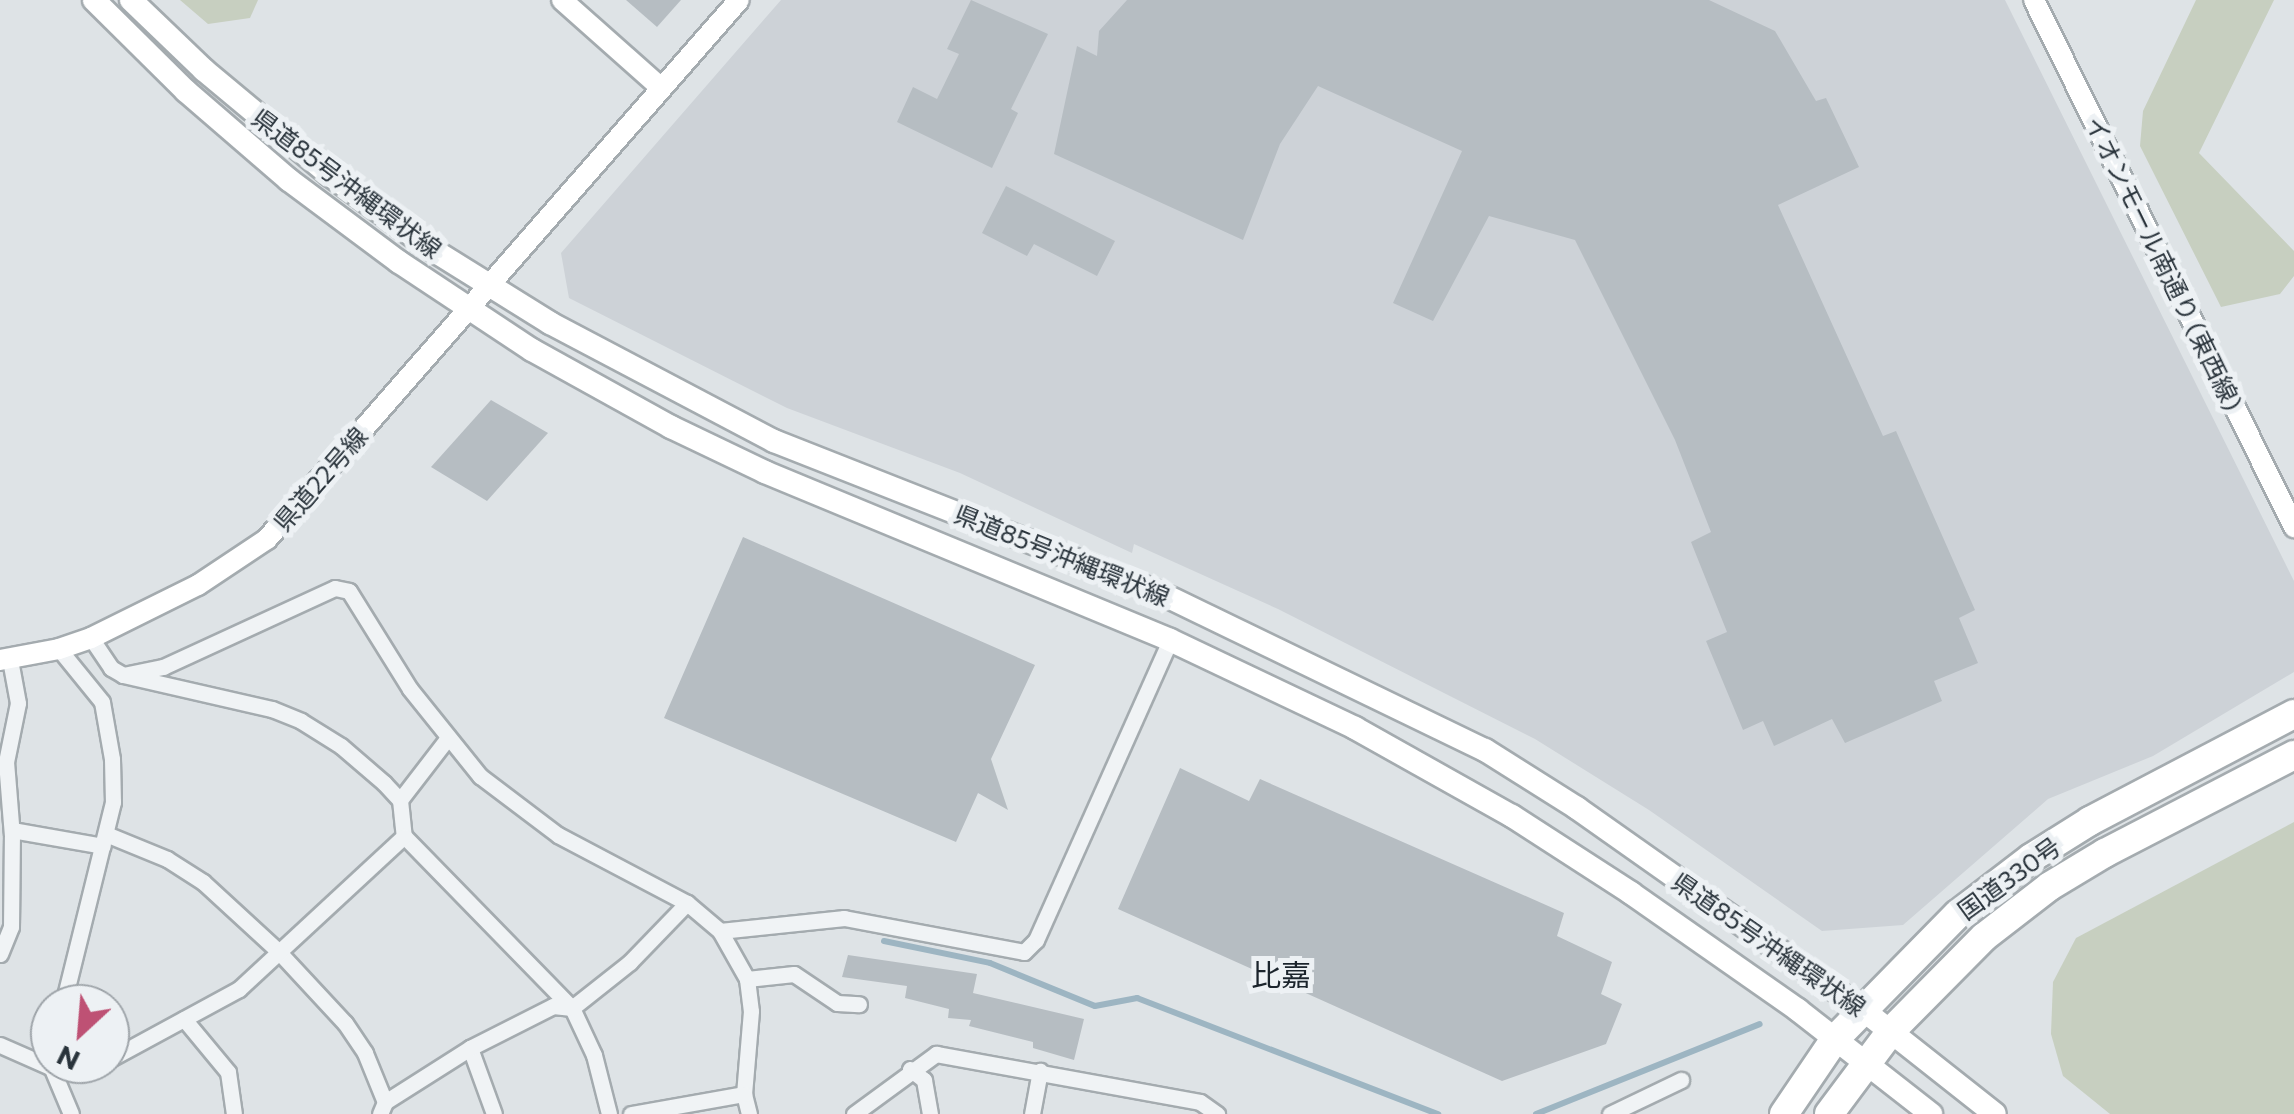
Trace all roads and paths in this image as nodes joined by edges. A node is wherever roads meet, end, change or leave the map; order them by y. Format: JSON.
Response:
{"nodes":[{"id":1,"x":94,"y":0,"type":"edge"},
{"id":2,"x":131,"y":0,"type":"edge"},
{"id":3,"x":562,"y":0,"type":"edge"},
{"id":4,"x":739,"y":0,"type":"edge"},
{"id":5,"x":2034,"y":0,"type":"edge"},
{"id":6,"x":661,"y":88,"type":"junction"},
{"id":7,"x":488,"y":286,"type":"junction"},
{"id":8,"x":467,"y":309,"type":"junction"},
{"id":9,"x":2294,"y":527,"type":"edge"},
{"id":10,"x":91,"y":638,"type":"junction"},
{"id":11,"x":1170,"y":640,"type":"junction"},
{"id":12,"x":60,"y":650,"type":"junction"},
{"id":13,"x":5,"y":660,"type":"edge"},
{"id":14,"x":123,"y":674,"type":"junction"},
{"id":15,"x":2294,"y":714,"type":"edge"},
{"id":16,"x":447,"y":739,"type":"junction"},
{"id":17,"x":2294,"y":754,"type":"edge"},
{"id":18,"x":400,"y":800,"type":"junction"},
{"id":19,"x":12,"y":830,"type":"junction"},
{"id":20,"x":404,"y":836,"type":"junction"},
{"id":21,"x":104,"y":840,"type":"junction"},
{"id":22,"x":687,"y":902,"type":"junction"},
{"id":23,"x":720,"y":932,"type":"junction"},
{"id":24,"x":278,"y":951,"type":"junction"},
{"id":25,"x":0,"y":954,"type":"edge"},
{"id":26,"x":746,"y":979,"type":"junction"},
{"id":27,"x":68,"y":984,"type":"edge"},
{"id":28,"x":859,"y":1004,"type":"dead end"},
{"id":29,"x":572,"y":1008,"type":"junction"},
{"id":30,"x":1862,"y":1009,"type":"junction"},
{"id":31,"x":184,"y":1019,"type":"junction"},
{"id":32,"x":1892,"y":1032,"type":"junction"},
{"id":33,"x":1835,"y":1039,"type":"junction"},
{"id":34,"x":0,"y":1045,"type":"edge"},
{"id":35,"x":470,"y":1048,"type":"junction"},
{"id":36,"x":130,"y":1049,"type":"edge"},
{"id":37,"x":30,"y":1058,"type":"edge"},
{"id":38,"x":1867,"y":1064,"type":"junction"},
{"id":39,"x":910,"y":1068,"type":"junction"},
{"id":40,"x":1040,"y":1071,"type":"junction"},
{"id":41,"x":1681,"y":1080,"type":"dead end"},
{"id":42,"x":58,"y":1084,"type":"edge"},
{"id":43,"x":744,"y":1094,"type":"junction"},
{"id":44,"x":382,"y":1111,"type":"edge"},
{"id":45,"x":71,"y":1114,"type":"edge"},
{"id":46,"x":234,"y":1114,"type":"edge"},
{"id":47,"x":494,"y":1114,"type":"edge"},
{"id":48,"x":609,"y":1114,"type":"edge"},
{"id":49,"x":631,"y":1114,"type":"edge"},
{"id":50,"x":749,"y":1114,"type":"edge"},
{"id":51,"x":854,"y":1114,"type":"edge"},
{"id":52,"x":930,"y":1114,"type":"edge"},
{"id":53,"x":1032,"y":1114,"type":"edge"},
{"id":54,"x":1217,"y":1114,"type":"edge"},
{"id":55,"x":1610,"y":1114,"type":"edge"},
{"id":56,"x":1784,"y":1114,"type":"edge"},
{"id":57,"x":1830,"y":1114,"type":"edge"},
{"id":58,"x":1931,"y":1114,"type":"edge"},
{"id":59,"x":1995,"y":1114,"type":"edge"}],
"edges":[{"from":1,"to":8,"type":"main road","name":"県道85号沖縄環状線"},
{"from":2,"to":7,"type":"main road","name":"県道85号沖縄環状線"},
{"from":3,"to":6,"type":"street"},
{"from":4,"to":6,"type":"street","name":"県道22号線"},
{"from":5,"to":9,"type":"street","name":"イオンモール南通り (東西線)"},
{"from":6,"to":7,"type":"street","name":"県道22号線"},
{"from":7,"to":8,"type":"street","name":"県道22号線"},
{"from":7,"to":30,"type":"main road","name":"県道85号沖縄環状線"},
{"from":8,"to":10,"type":"street","name":"県道22号線"},
{"from":8,"to":11,"type":"main road","name":"県道85号沖縄環状線"},
{"from":10,"to":12,"type":"street","name":"県道22号線"},
{"from":10,"to":14,"type":"street"},
{"from":11,"to":23,"type":"street"},
{"from":11,"to":33,"type":"main road","name":"県道85号沖縄環状線"},
{"from":12,"to":13,"type":"street","name":"県道22号線"},
{"from":12,"to":21,"type":"street"},
{"from":13,"to":19,"type":"street"},
{"from":14,"to":16,"type":"street"},
{"from":14,"to":18,"type":"street"},
{"from":15,"to":30,"type":"highway","name":"国道330号"},
{"from":16,"to":18,"type":"street"},
{"from":16,"to":22,"type":"street"},
{"from":17,"to":32,"type":"highway","name":"国道330号"},
{"from":18,"to":20,"type":"street"},
{"from":19,"to":21,"type":"street"},
{"from":19,"to":25,"type":"street"},
{"from":20,"to":24,"type":"street"},
{"from":20,"to":29,"type":"street"},
{"from":21,"to":24,"type":"street"},
{"from":21,"to":27,"type":"street"},
{"from":22,"to":23,"type":"street"},
{"from":22,"to":29,"type":"street"},
{"from":23,"to":26,"type":"street"},
{"from":24,"to":31,"type":"street"},
{"from":24,"to":44,"type":"street"},
{"from":26,"to":28,"type":"street"},
{"from":26,"to":43,"type":"street"},
{"from":29,"to":35,"type":"street"},
{"from":29,"to":48,"type":"street"},
{"from":30,"to":32,"type":"main road","name":"県道85号沖縄環状線"},
{"from":30,"to":33,"type":"highway","name":"国道330号"},
{"from":31,"to":36,"type":"street"},
{"from":31,"to":46,"type":"street"},
{"from":32,"to":38,"type":"highway","name":"国道330号"},
{"from":32,"to":59,"type":"main road","name":"県道85号沖縄環状線"},
{"from":33,"to":38,"type":"main road","name":"県道85号沖縄環状線"},
{"from":33,"to":56,"type":"highway","name":"国道330号"},
{"from":34,"to":37,"type":"street"},
{"from":35,"to":44,"type":"street"},
{"from":35,"to":47,"type":"street"},
{"from":38,"to":57,"type":"highway","name":"国道330号"},
{"from":38,"to":58,"type":"main road","name":"県道85号沖縄環状線"},
{"from":39,"to":40,"type":"street"},
{"from":39,"to":51,"type":"street"},
{"from":39,"to":52,"type":"street"},
{"from":40,"to":53,"type":"street"},
{"from":40,"to":54,"type":"street"},
{"from":41,"to":55,"type":"street"},
{"from":42,"to":45,"type":"street"},
{"from":43,"to":49,"type":"street"},
{"from":43,"to":50,"type":"street"}]}
